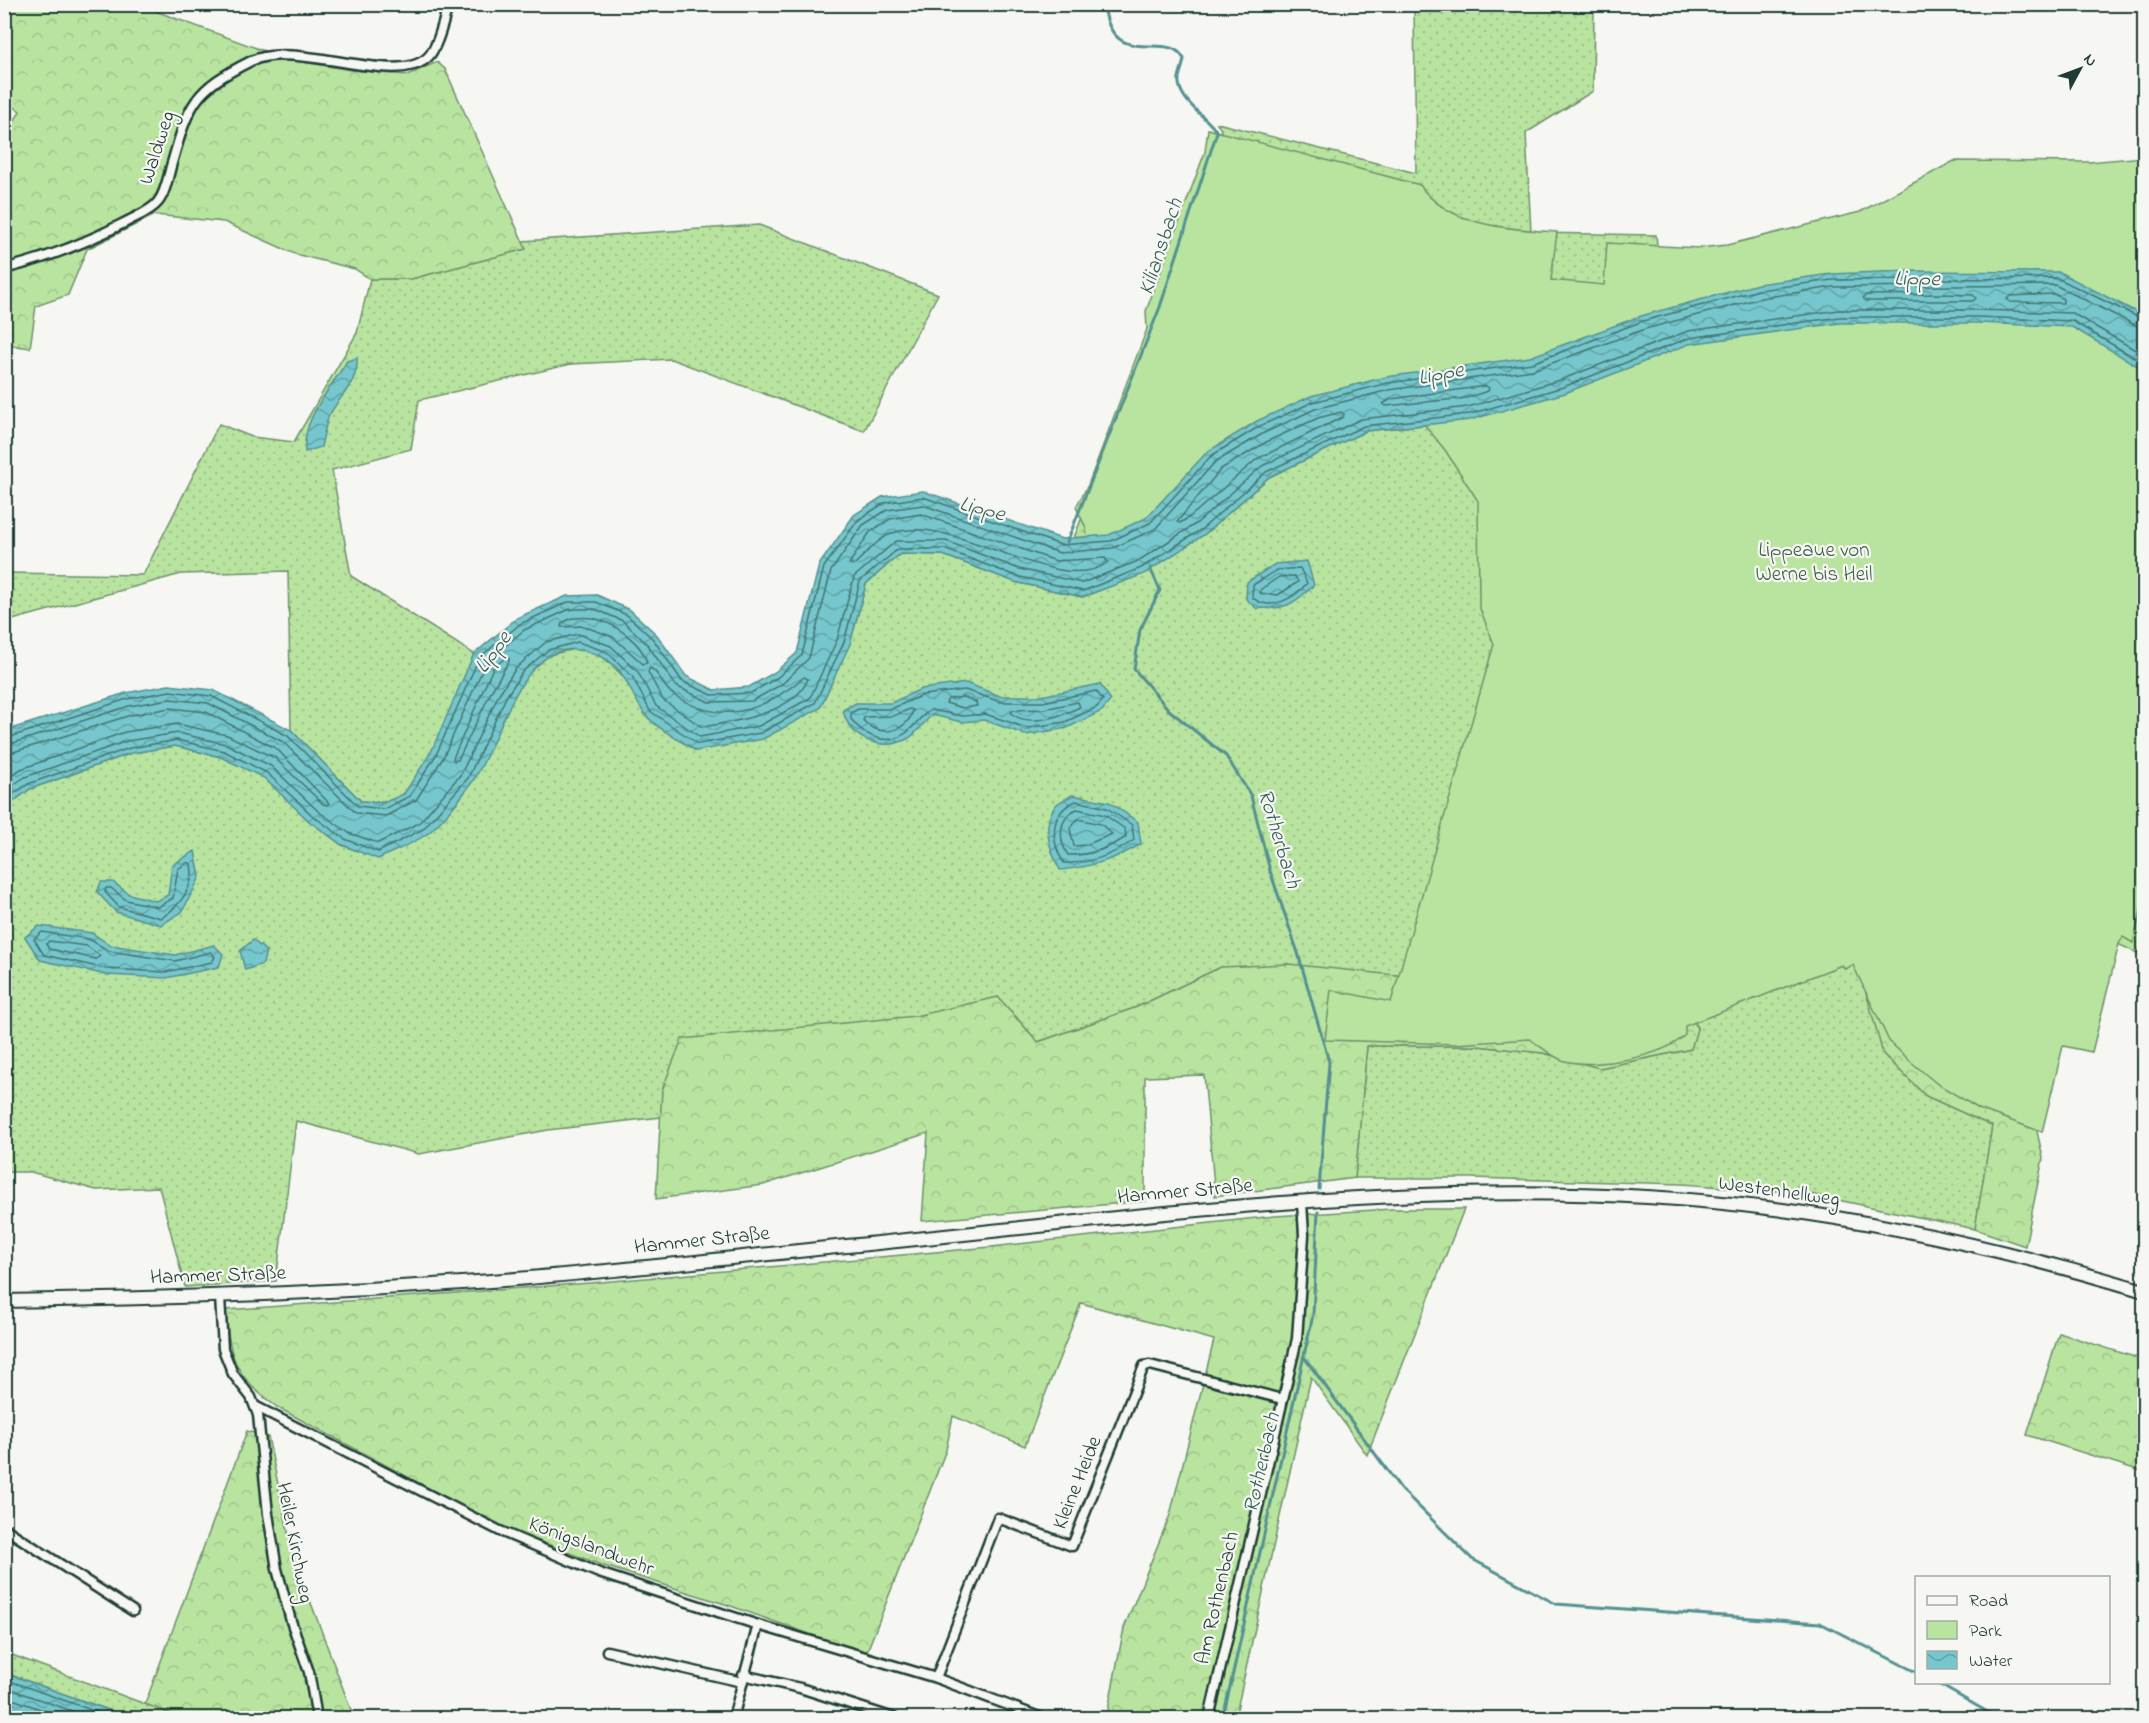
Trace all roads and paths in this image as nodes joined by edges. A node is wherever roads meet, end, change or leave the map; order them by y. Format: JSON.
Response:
{"nodes":[{"id":1,"x":448,"y":4,"type":"edge"},
{"id":2,"x":4,"y":269,"type":"edge"},
{"id":3,"x":1401,"y":1197,"type":"joint"},
{"id":4,"x":1302,"y":1202,"type":"junction"},
{"id":5,"x":2145,"y":1291,"type":"edge"},
{"id":6,"x":220,"y":1297,"type":"junction"},
{"id":7,"x":4,"y":1301,"type":"edge"},
{"id":8,"x":1282,"y":1399,"type":"junction"},
{"id":9,"x":255,"y":1406,"type":"junction"},
{"id":10,"x":7,"y":1529,"type":"edge"},
{"id":11,"x":133,"y":1611,"type":"dead end"},
{"id":12,"x":758,"y":1625,"type":"junction"},
{"id":13,"x":607,"y":1651,"type":"dead end"},
{"id":14,"x":936,"y":1678,"type":"junction"},
{"id":15,"x":742,"y":1679,"type":"junction"},
{"id":16,"x":318,"y":1719,"type":"edge"},
{"id":17,"x":733,"y":1719,"type":"edge"},
{"id":18,"x":894,"y":1719,"type":"edge"},
{"id":19,"x":1042,"y":1719,"type":"edge"},
{"id":20,"x":1209,"y":1719,"type":"edge"}],
"edges":[{"from":1,"to":2,"type":"street","name":"Waldweg"},
{"from":3,"to":4,"type":"main road","name":"Hammer Straße"},
{"from":3,"to":5,"type":"main road","name":"Westenhellweg"},
{"from":4,"to":6,"type":"main road","name":"Hammer Straße"},
{"from":4,"to":8,"type":"street","name":"Am Rothenbach"},
{"from":6,"to":7,"type":"main road","name":"Hammer Straße"},
{"from":6,"to":9,"type":"street","name":"Königslandwehr"},
{"from":8,"to":14,"type":"street","name":"Kleine Heide"},
{"from":8,"to":20,"type":"street","name":"Am Rothenbach"},
{"from":9,"to":12,"type":"street","name":"Königslandwehr"},
{"from":9,"to":16,"type":"street","name":"Heiler Kirchweg"},
{"from":10,"to":11,"type":"street"},
{"from":12,"to":14,"type":"street","name":"Königslandwehr"},
{"from":12,"to":15,"type":"street"},
{"from":13,"to":15,"type":"street"},
{"from":14,"to":19,"type":"street","name":"Königslandwehr"},
{"from":15,"to":17,"type":"street"},
{"from":15,"to":18,"type":"street"}]}
